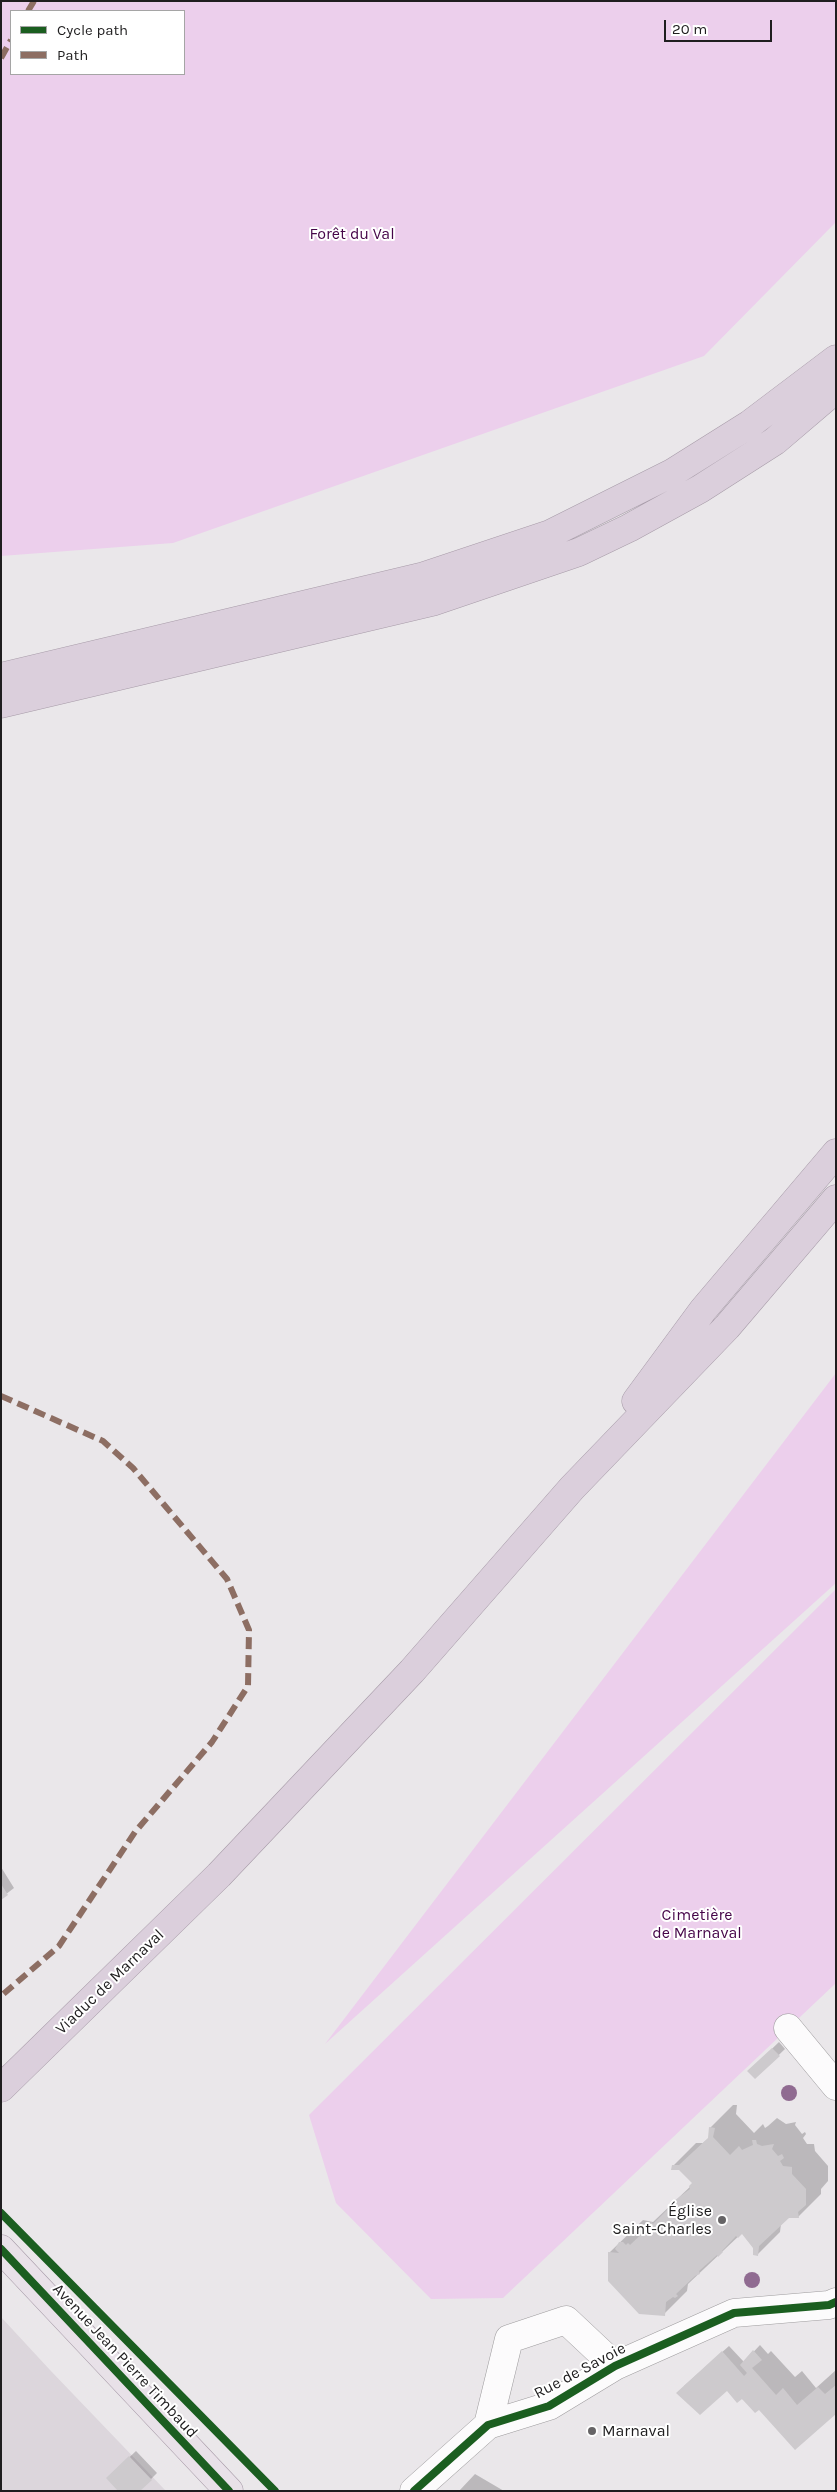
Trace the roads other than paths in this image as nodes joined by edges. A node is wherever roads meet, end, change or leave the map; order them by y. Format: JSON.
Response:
{"nodes":[{"id":1,"x":836,"y":359,"type":"edge"},
{"id":2,"x":836,"y":389,"type":"edge"},
{"id":3,"x":1,"y":678,"type":"edge"},
{"id":4,"x":1,"y":704,"type":"edge"},
{"id":5,"x":836,"y":1153,"type":"edge"},
{"id":6,"x":836,"y":1199,"type":"edge"},
{"id":7,"x":572,"y":1488,"type":"junction"},
{"id":8,"x":788,"y":2028,"type":"dead end"},
{"id":9,"x":836,"y":2086,"type":"edge"},
{"id":10,"x":1,"y":2088,"type":"edge"},
{"id":11,"x":1,"y":2249,"type":"edge"},
{"id":12,"x":836,"y":2302,"type":"edge"},
{"id":13,"x":615,"y":2366,"type":"junction"},
{"id":14,"x":488,"y":2425,"type":"junction"},
{"id":15,"x":229,"y":2491,"type":"edge"},
{"id":16,"x":414,"y":2491,"type":"edge"}],
"edges":[{"from":1,"to":3,"type":"highway"},
{"from":2,"to":4,"type":"highway"},
{"from":5,"to":7,"type":"highway"},
{"from":6,"to":7,"type":"highway"},
{"from":7,"to":10,"type":"highway","name":"Viaduc de Marnaval"},
{"from":8,"to":9,"type":"street"},
{"from":11,"to":15,"type":"main road","name":"Avenue Jean Pierre Timbaud"},
{"from":12,"to":13,"type":"street","name":"Rue de Savoie"},
{"from":13,"to":14,"type":"street","name":"Rue de Savoie"},
{"from":13,"to":14,"type":"street"},
{"from":14,"to":16,"type":"street","name":"Rue de Savoie"}]}
